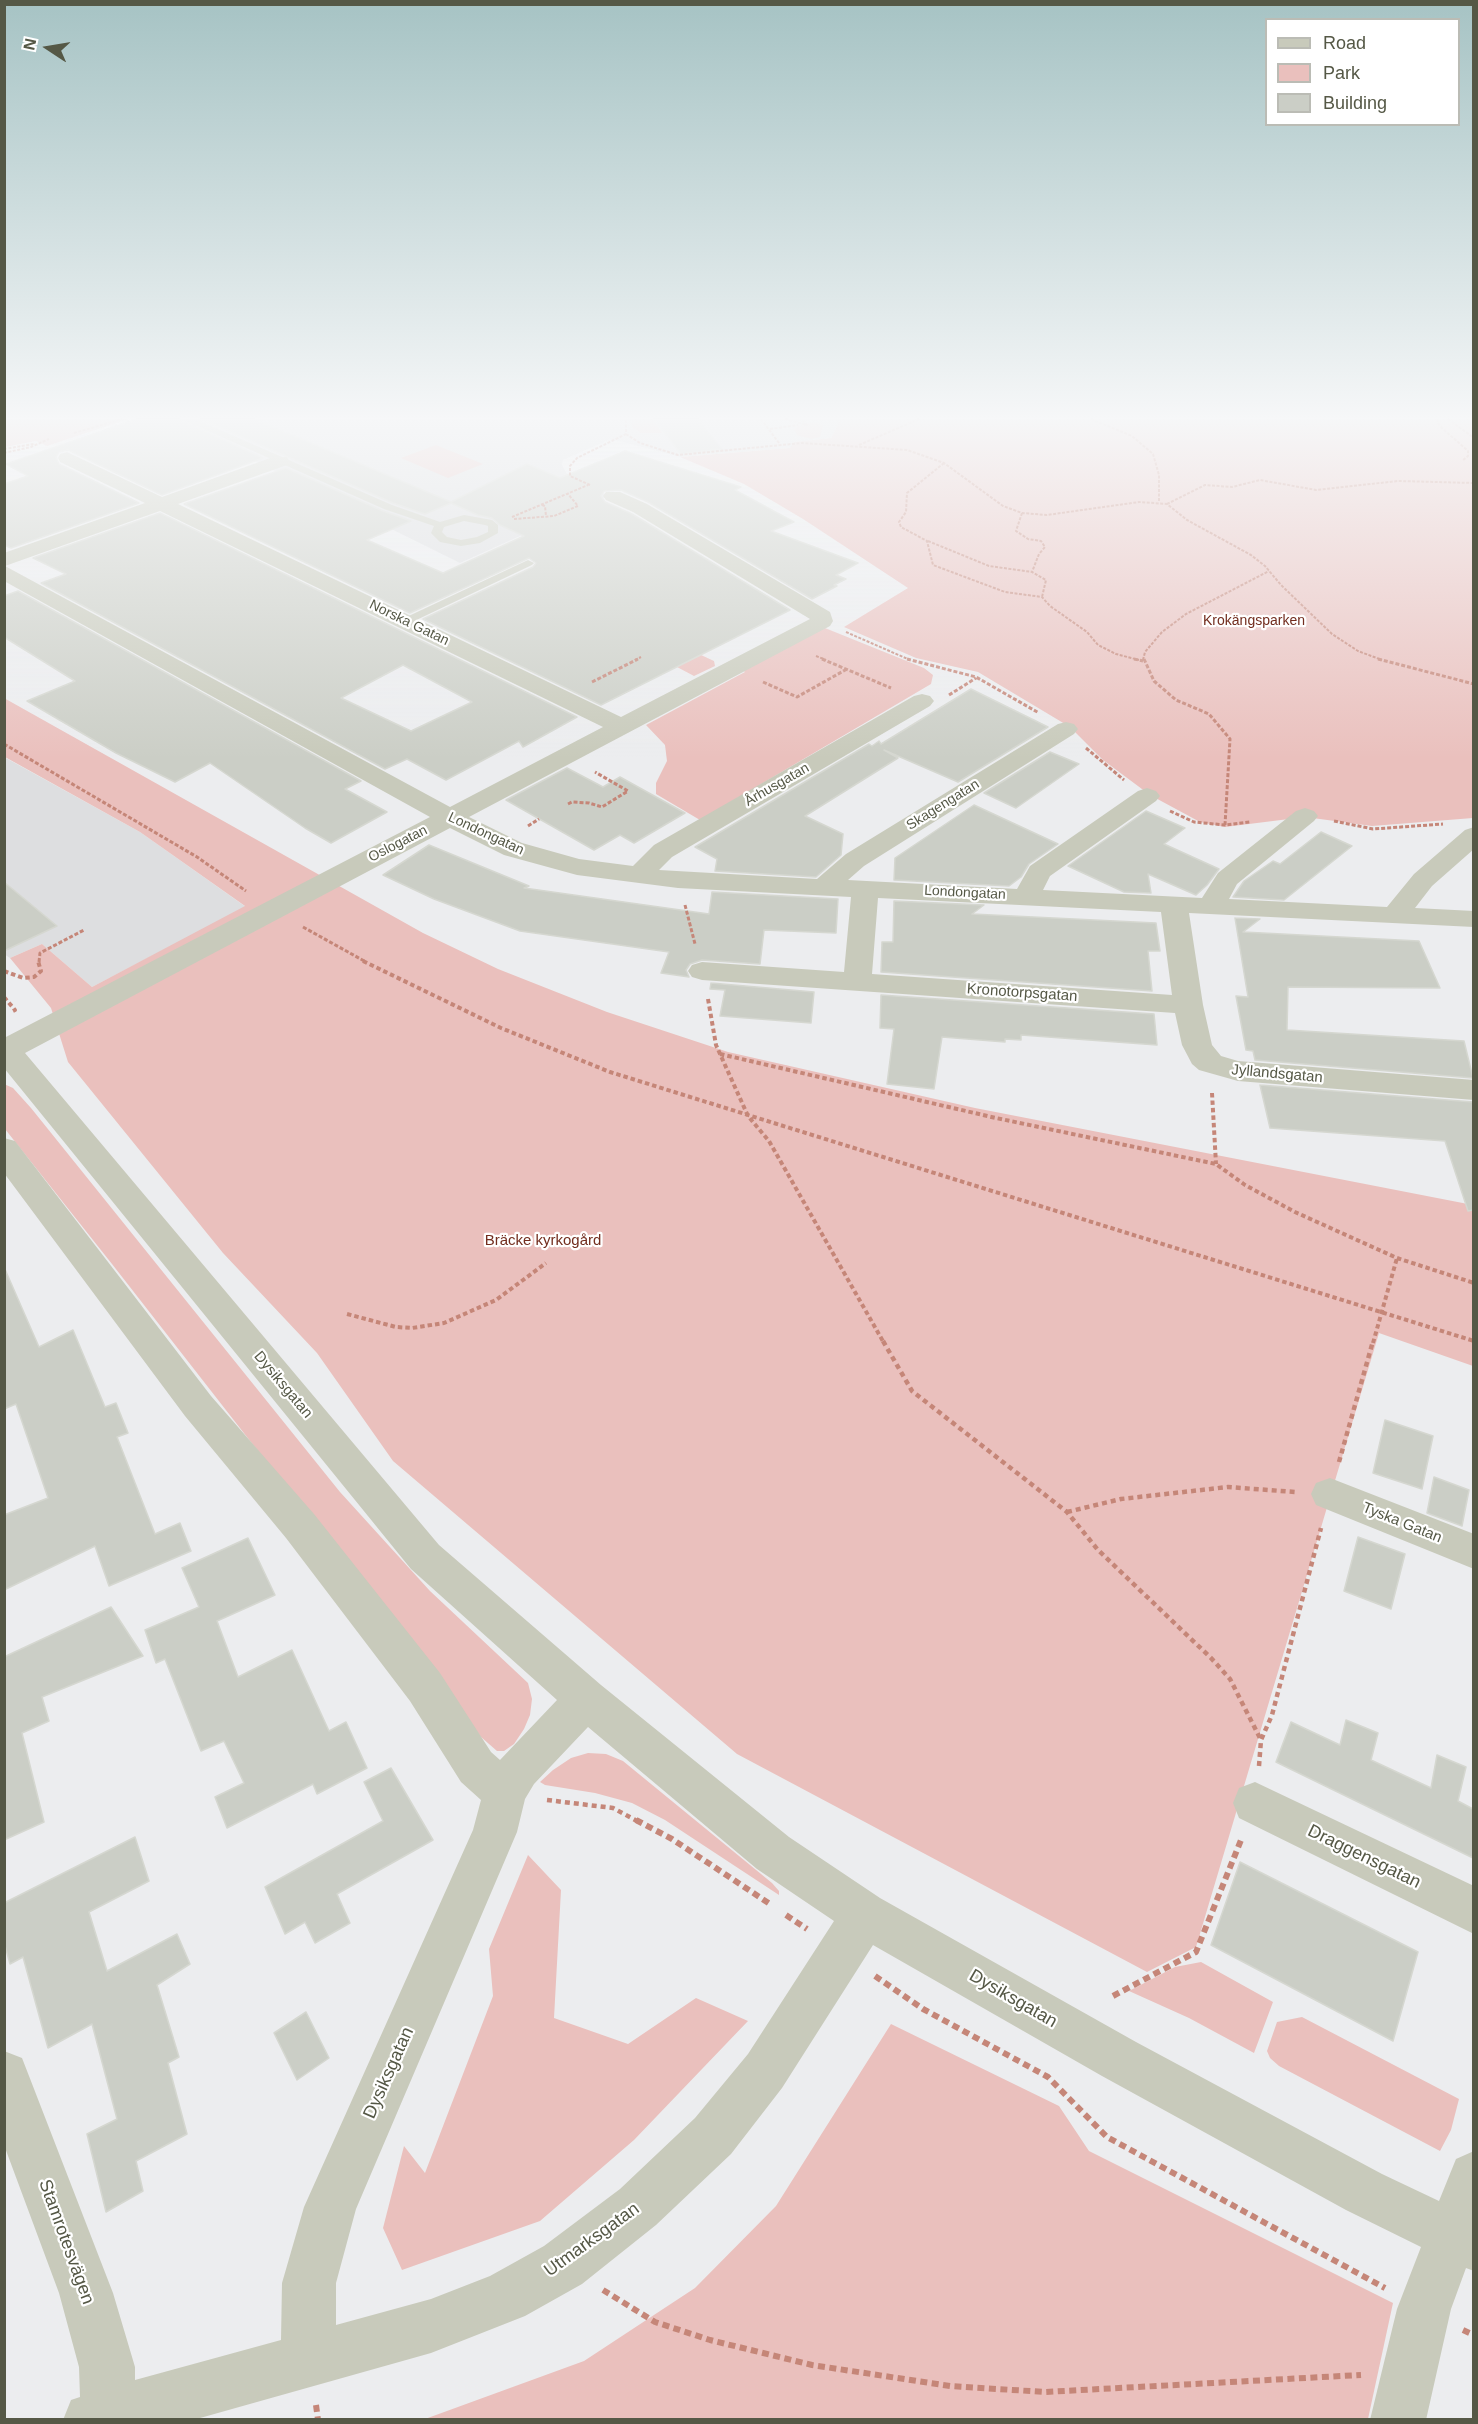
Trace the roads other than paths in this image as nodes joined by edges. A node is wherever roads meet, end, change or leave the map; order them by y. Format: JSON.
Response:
{"nodes":[{"id":1,"x":84,"y":532,"type":"edge"},
{"id":2,"x":220,"y":532,"type":"edge"},
{"id":3,"x":680,"y":532,"type":"edge"},
{"id":4,"x":4,"y":561,"type":"edge"},
{"id":5,"x":528,"y":563,"type":"dead end"},
{"id":6,"x":4,"y":572,"type":"edge"},
{"id":7,"x":404,"y":621,"type":"junction"},
{"id":8,"x":922,"y":702,"type":"road end"},
{"id":9,"x":1066,"y":729,"type":"road end"},
{"id":10,"x":610,"y":735,"type":"junction"},
{"id":11,"x":1147,"y":796,"type":"road end"},
{"id":12,"x":1305,"y":816,"type":"road end"},
{"id":13,"x":451,"y":817,"type":"junction"},
{"id":14,"x":1473,"y":835,"type":"edge"},
{"id":15,"x":638,"y":876,"type":"junction"},
{"id":16,"x":824,"y":888,"type":"junction"},
{"id":17,"x":865,"y":889,"type":"junction"},
{"id":18,"x":1027,"y":896,"type":"junction"},
{"id":19,"x":1174,"y":904,"type":"junction"},
{"id":20,"x":1212,"y":904,"type":"junction"},
{"id":21,"x":1395,"y":915,"type":"junction"},
{"id":22,"x":1473,"y":919,"type":"edge"},
{"id":23,"x":702,"y":971,"type":"road end"},
{"id":24,"x":857,"y":980,"type":"junction"},
{"id":25,"x":1188,"y":1005,"type":"junction"},
{"id":26,"x":5,"y":1041,"type":"edge"},
{"id":27,"x":1473,"y":1090,"type":"edge"},
{"id":28,"x":4,"y":1149,"type":"edge"},
{"id":29,"x":1330,"y":1494,"type":"road end"},
{"id":30,"x":1473,"y":1552,"type":"edge"},
{"id":31,"x":586,"y":1699,"type":"junction"},
{"id":32,"x":505,"y":1793,"type":"junction"},
{"id":33,"x":1255,"y":1803,"type":"road end"},
{"id":34,"x":1473,"y":1911,"type":"edge"},
{"id":35,"x":853,"y":1933,"type":"junction"},
{"id":36,"x":4,"y":2076,"type":"edge"},
{"id":37,"x":1473,"y":2177,"type":"edge"},
{"id":38,"x":1463,"y":2240,"type":"edge"},
{"id":39,"x":308,"y":2361,"type":"junction"},
{"id":40,"x":100,"y":2416,"type":"edge"},
{"id":41,"x":1398,"y":2420,"type":"edge"}],
"edges":[{"from":1,"to":4,"type":"street"},
{"from":2,"to":7,"type":"street","name":"Norska Gatan"},
{"from":3,"to":10,"type":"street","name":"Oslogatan"},
{"from":5,"to":7,"type":"lane"},
{"from":6,"to":13,"type":"street","name":"Londongatan"},
{"from":7,"to":10,"type":"street","name":"Norska Gatan"},
{"from":8,"to":15,"type":"street","name":"Århusgatan"},
{"from":9,"to":16,"type":"street","name":"Skagengatan"},
{"from":10,"to":13,"type":"street","name":"Oslogatan"},
{"from":11,"to":18,"type":"street","name":"Londongatan"},
{"from":12,"to":20,"type":"street"},
{"from":13,"to":15,"type":"street","name":"Londongatan"},
{"from":13,"to":26,"type":"street","name":"Oslogatan"},
{"from":14,"to":21,"type":"street"},
{"from":15,"to":16,"type":"street","name":"Londongatan"},
{"from":16,"to":17,"type":"street","name":"Londongatan"},
{"from":17,"to":18,"type":"street","name":"Londongatan"},
{"from":17,"to":24,"type":"street"},
{"from":18,"to":19,"type":"street","name":"Londongatan"},
{"from":19,"to":20,"type":"street","name":"Londongatan"},
{"from":19,"to":25,"type":"street","name":"Jyllandsgatan"},
{"from":20,"to":21,"type":"street","name":"Londongatan"},
{"from":21,"to":22,"type":"street","name":"Londongatan"},
{"from":23,"to":24,"type":"street","name":"Kronotorpsgatan"},
{"from":24,"to":25,"type":"street","name":"Kronotorpsgatan"},
{"from":25,"to":27,"type":"street","name":"Jyllandsgatan"},
{"from":26,"to":31,"type":"street","name":"Dysiksgatan"},
{"from":28,"to":32,"type":"street"},
{"from":29,"to":30,"type":"street","name":"Tyska Gatan"},
{"from":31,"to":32,"type":"street","name":"Dysiksgatan"},
{"from":31,"to":35,"type":"street","name":"Dysiksgatan"},
{"from":32,"to":39,"type":"street","name":"Dysiksgatan"},
{"from":33,"to":34,"type":"street","name":"Draggensgatan"},
{"from":35,"to":38,"type":"street","name":"Dysiksgatan"},
{"from":35,"to":39,"type":"street","name":"Utmarksgatan"},
{"from":36,"to":40,"type":"street","name":"Stamrotesvägen"},
{"from":37,"to":38,"type":"street"},
{"from":38,"to":41,"type":"street"},
{"from":39,"to":40,"type":"street","name":"Utmarksgatan"}]}
